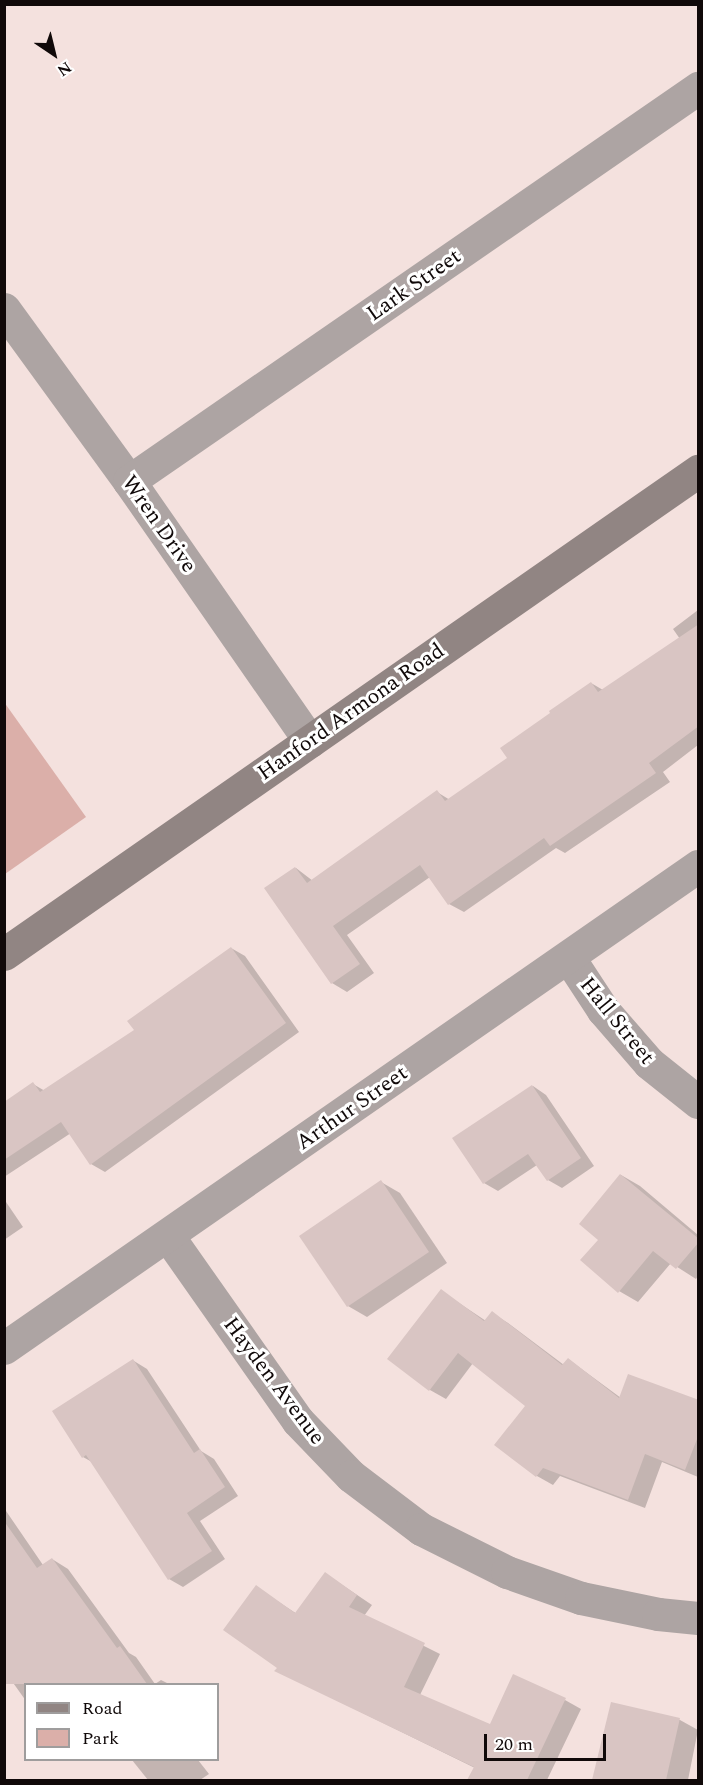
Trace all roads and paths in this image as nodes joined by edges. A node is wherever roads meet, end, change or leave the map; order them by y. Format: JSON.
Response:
{"nodes":[{"id":1,"x":699,"y":88,"type":"edge"},
{"id":2,"x":4,"y":309,"type":"edge"},
{"id":3,"x":699,"y":471,"type":"edge"},
{"id":4,"x":129,"y":481,"type":"junction"},
{"id":5,"x":310,"y":741,"type":"junction"},
{"id":6,"x":699,"y":866,"type":"edge"},
{"id":7,"x":4,"y":954,"type":"edge"},
{"id":8,"x":569,"y":958,"type":"junction"},
{"id":9,"x":699,"y":1102,"type":"edge"},
{"id":10,"x":168,"y":1236,"type":"junction"},
{"id":11,"x":4,"y":1348,"type":"edge"},
{"id":12,"x":699,"y":1618,"type":"edge"}],
"edges":[{"from":1,"to":4,"type":"street","name":"Lark Street"},
{"from":2,"to":4,"type":"street","name":"Wren Drive"},
{"from":3,"to":5,"type":"main road","name":"Hanford Armona Road"},
{"from":4,"to":5,"type":"street","name":"Wren Drive"},
{"from":5,"to":7,"type":"main road","name":"Hanford Armona Road"},
{"from":6,"to":8,"type":"street","name":"Arthur Street"},
{"from":8,"to":9,"type":"street","name":"Hall Street"},
{"from":8,"to":10,"type":"street","name":"Arthur Street"},
{"from":10,"to":11,"type":"street","name":"Arthur Street"},
{"from":10,"to":12,"type":"street","name":"Hayden Avenue"}]}
